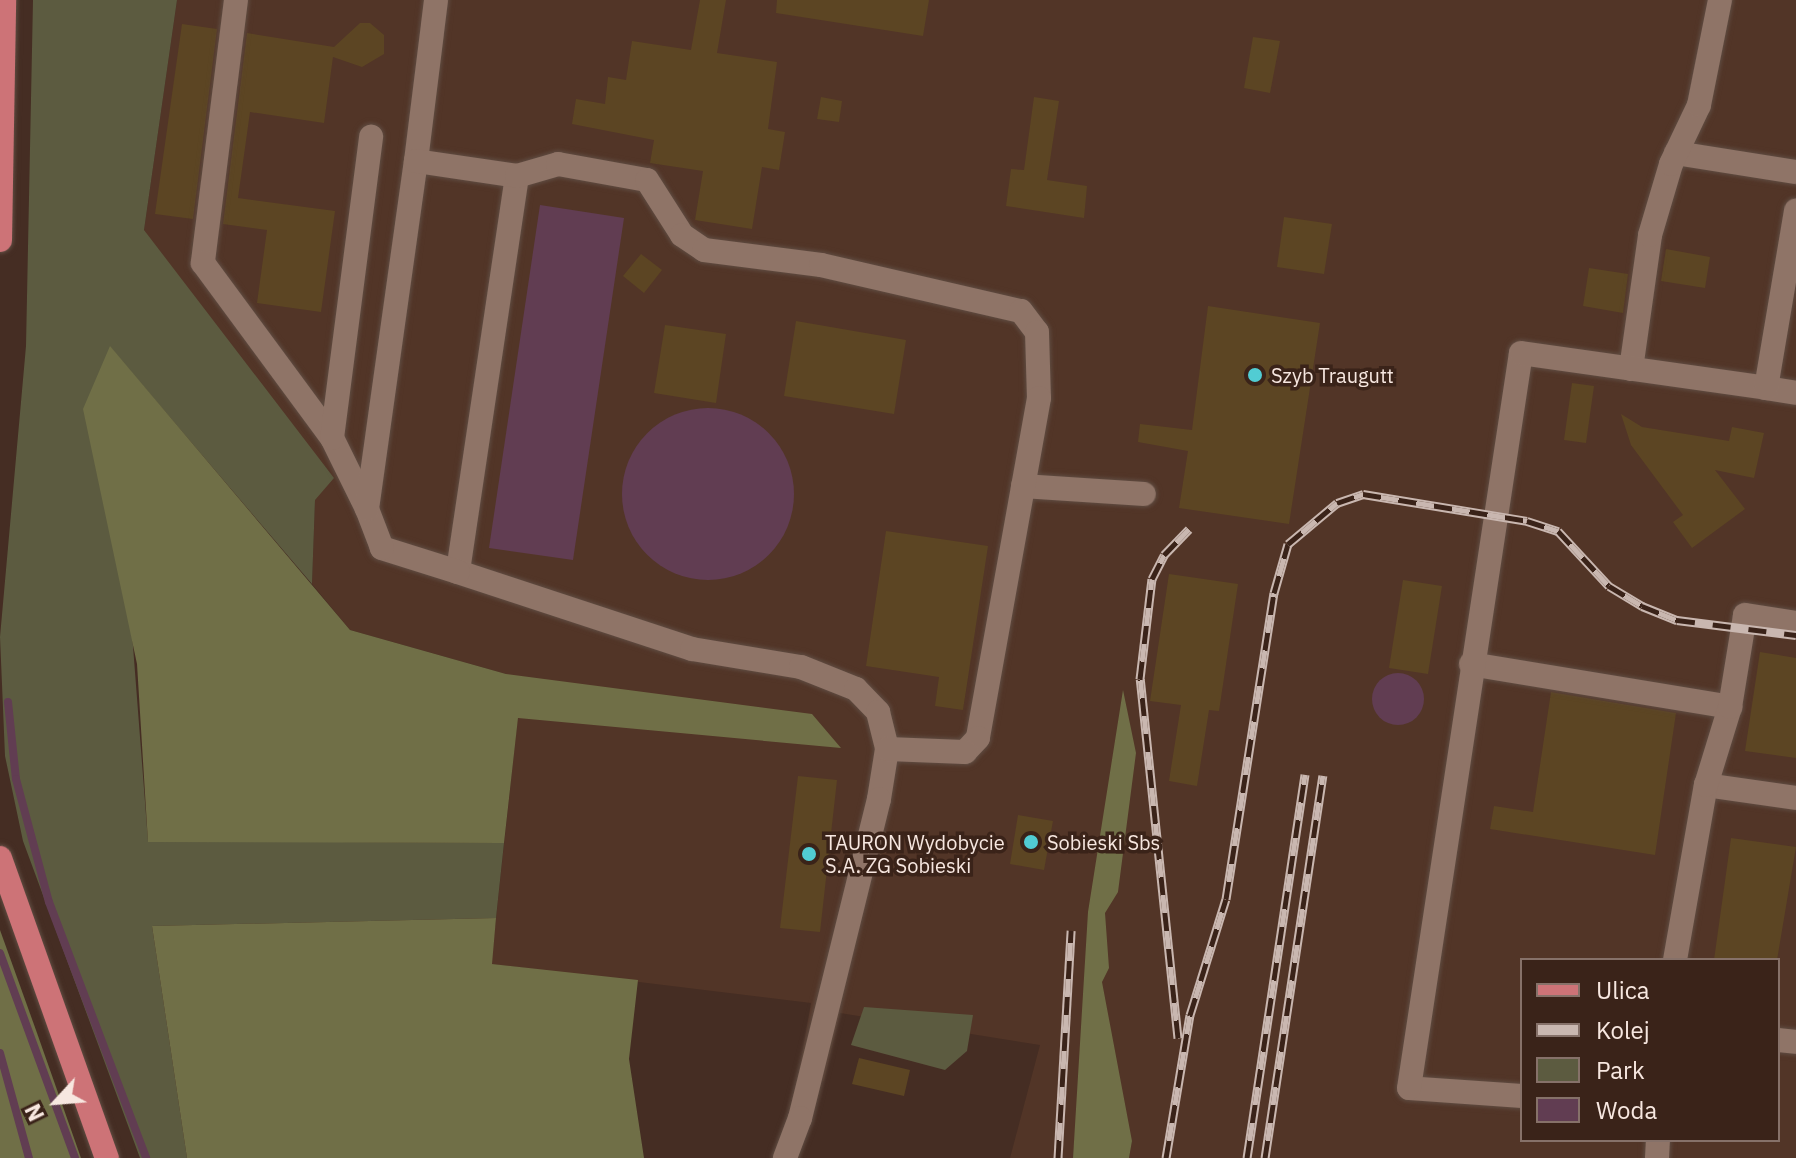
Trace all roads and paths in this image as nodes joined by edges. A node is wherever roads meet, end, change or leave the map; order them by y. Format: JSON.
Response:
{"nodes":[{"id":1,"x":4,"y":0,"type":"edge"},
{"id":2,"x":236,"y":0,"type":"edge"},
{"id":3,"x":436,"y":0,"type":"edge"},
{"id":4,"x":1720,"y":0,"type":"edge"},
{"id":5,"x":371,"y":137,"type":"dead end"},
{"id":6,"x":1676,"y":153,"type":"junction"},
{"id":7,"x":416,"y":161,"type":"junction"},
{"id":8,"x":1796,"y":172,"type":"edge"},
{"id":9,"x":517,"y":176,"type":"junction"},
{"id":10,"x":1796,"y":211,"type":"edge"},
{"id":11,"x":0,"y":240,"type":"edge"},
{"id":12,"x":1631,"y":369,"type":"junction"},
{"id":13,"x":1766,"y":388,"type":"junction"},
{"id":14,"x":1796,"y":393,"type":"edge"},
{"id":15,"x":332,"y":438,"type":"junction"},
{"id":16,"x":1023,"y":486,"type":"junction"},
{"id":17,"x":1144,"y":494,"type":"dead end"},
{"id":18,"x":367,"y":509,"type":"junction"},
{"id":19,"x":458,"y":572,"type":"junction"},
{"id":20,"x":1796,"y":623,"type":"edge"},
{"id":21,"x":1471,"y":664,"type":"junction"},
{"id":22,"x":1730,"y":707,"type":"junction"},
{"id":23,"x":887,"y":749,"type":"junction"},
{"id":24,"x":1706,"y":785,"type":"junction"},
{"id":25,"x":1796,"y":798,"type":"edge"},
{"id":26,"x":0,"y":858,"type":"edge"},
{"id":27,"x":1675,"y":958,"type":"edge"},
{"id":28,"x":1520,"y":1096,"type":"edge"},
{"id":29,"x":107,"y":1158,"type":"edge"},
{"id":30,"x":785,"y":1158,"type":"edge"}],
"edges":[{"from":1,"to":11,"type":"main road"},
{"from":2,"to":15,"type":"lane"},
{"from":3,"to":7,"type":"lane"},
{"from":4,"to":6,"type":"lane"},
{"from":5,"to":15,"type":"lane"},
{"from":6,"to":8,"type":"lane"},
{"from":6,"to":12,"type":"lane"},
{"from":7,"to":9,"type":"lane"},
{"from":7,"to":18,"type":"lane"},
{"from":9,"to":16,"type":"lane"},
{"from":9,"to":19,"type":"lane"},
{"from":10,"to":13,"type":"lane"},
{"from":12,"to":13,"type":"lane"},
{"from":12,"to":21,"type":"lane"},
{"from":13,"to":14,"type":"lane"},
{"from":15,"to":18,"type":"lane"},
{"from":16,"to":17,"type":"lane"},
{"from":16,"to":23,"type":"lane"},
{"from":18,"to":19,"type":"lane"},
{"from":19,"to":23,"type":"lane"},
{"from":20,"to":22,"type":"lane"},
{"from":21,"to":22,"type":"lane"},
{"from":21,"to":28,"type":"lane"},
{"from":22,"to":24,"type":"lane"},
{"from":23,"to":30,"type":"lane"},
{"from":24,"to":25,"type":"lane"},
{"from":24,"to":27,"type":"lane"},
{"from":26,"to":29,"type":"main road"}]}
